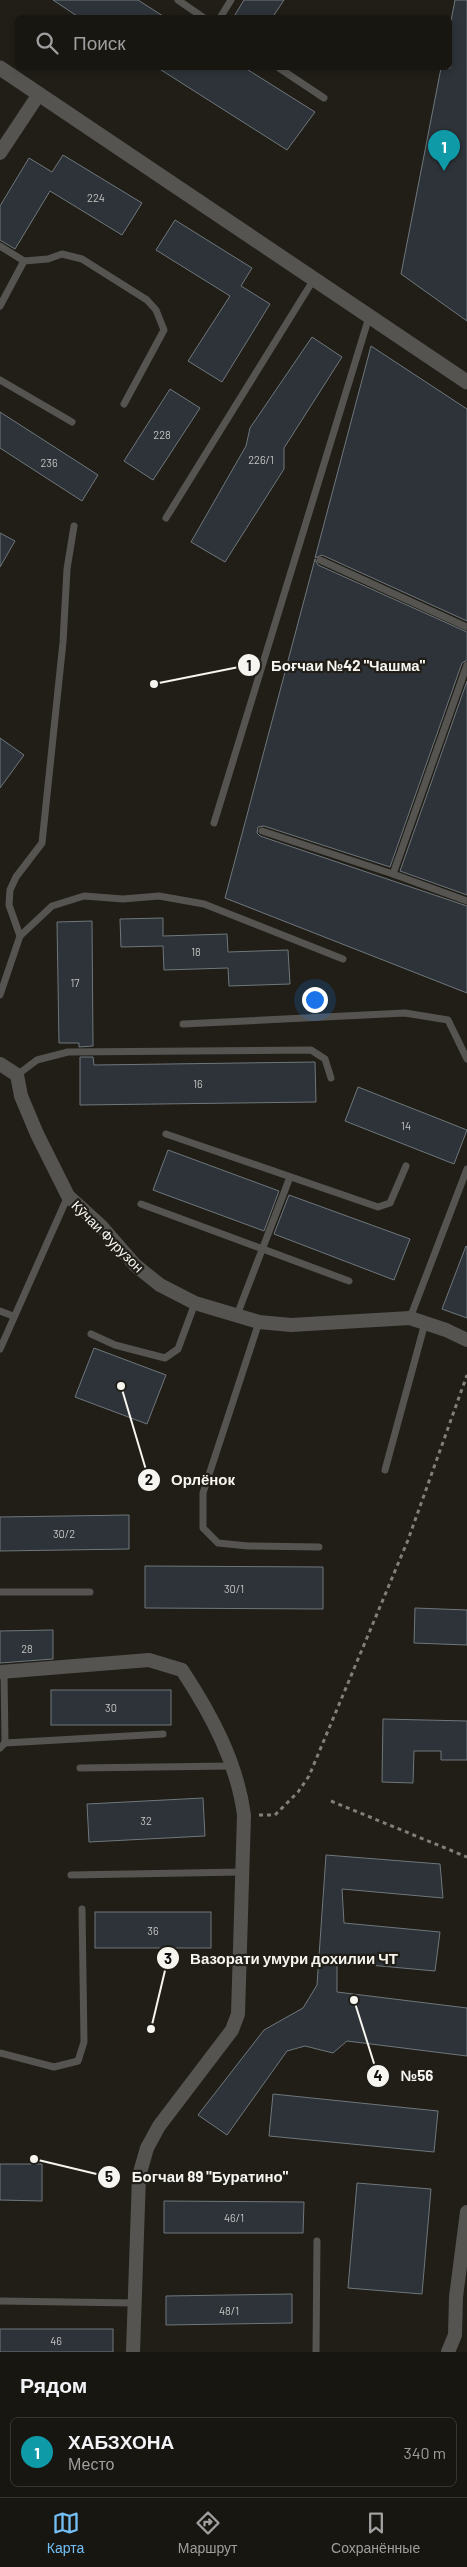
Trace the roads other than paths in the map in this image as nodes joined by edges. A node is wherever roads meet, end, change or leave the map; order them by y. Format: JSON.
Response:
{"nodes":[{"id":1,"x":178,"y":0,"type":"edge"},
{"id":2,"x":231,"y":0,"type":"edge"},
{"id":3,"x":200,"y":15,"type":"edge"},
{"id":4,"x":222,"y":15,"type":"edge"},
{"id":5,"x":0,"y":68,"type":"edge"},
{"id":6,"x":282,"y":70,"type":"edge"},
{"id":7,"x":39,"y":94,"type":"junction"},
{"id":8,"x":324,"y":98,"type":"dead end"},
{"id":9,"x":0,"y":153,"type":"edge"},
{"id":10,"x":0,"y":246,"type":"edge"},
{"id":11,"x":24,"y":261,"type":"junction"},
{"id":12,"x":314,"y":278,"type":"junction"},
{"id":13,"x":0,"y":306,"type":"edge"},
{"id":14,"x":369,"y":316,"type":"junction"},
{"id":15,"x":0,"y":380,"type":"edge"},
{"id":16,"x":467,"y":382,"type":"edge"},
{"id":17,"x":124,"y":404,"type":"dead end"},
{"id":18,"x":72,"y":422,"type":"dead end"},
{"id":19,"x":166,"y":518,"type":"dead end"},
{"id":20,"x":74,"y":526,"type":"dead end"},
{"id":21,"x":320,"y":560,"type":"dead end"},
{"id":22,"x":467,"y":627,"type":"edge"},
{"id":23,"x":467,"y":665,"type":"edge"},
{"id":24,"x":214,"y":823,"type":"dead end"},
{"id":25,"x":262,"y":831,"type":"dead end"},
{"id":26,"x":393,"y":874,"type":"junction"},
{"id":27,"x":467,"y":901,"type":"edge"},
{"id":28,"x":20,"y":936,"type":"junction"},
{"id":29,"x":343,"y":959,"type":"dead end"},
{"id":30,"x":0,"y":995,"type":"edge"},
{"id":31,"x":183,"y":1024,"type":"dead end"},
{"id":32,"x":467,"y":1059,"type":"edge"},
{"id":33,"x":0,"y":1064,"type":"edge"},
{"id":34,"x":17,"y":1076,"type":"junction"},
{"id":35,"x":331,"y":1078,"type":"dead end"},
{"id":36,"x":166,"y":1134,"type":"dead end"},
{"id":37,"x":406,"y":1166,"type":"dead end"},
{"id":38,"x":467,"y":1169,"type":"edge"},
{"id":39,"x":290,"y":1176,"type":"junction"},
{"id":40,"x":68,"y":1196,"type":"junction"},
{"id":41,"x":142,"y":1204,"type":"dead end"},
{"id":42,"x":262,"y":1250,"type":"junction"},
{"id":43,"x":349,"y":1281,"type":"dead end"},
{"id":44,"x":195,"y":1303,"type":"junction"},
{"id":45,"x":0,"y":1311,"type":"edge"},
{"id":46,"x":237,"y":1315,"type":"junction"},
{"id":47,"x":13,"y":1316,"type":"junction"},
{"id":48,"x":410,"y":1318,"type":"junction"},
{"id":49,"x":259,"y":1322,"type":"junction"},
{"id":50,"x":425,"y":1323,"type":"junction"},
{"id":51,"x":90,"y":1334,"type":"dead end"},
{"id":52,"x":467,"y":1340,"type":"edge"},
{"id":53,"x":0,"y":1349,"type":"edge"},
{"id":54,"x":385,"y":1470,"type":"dead end"},
{"id":55,"x":319,"y":1547,"type":"dead end"},
{"id":56,"x":0,"y":1592,"type":"edge"},
{"id":57,"x":90,"y":1592,"type":"dead end"},
{"id":58,"x":2,"y":1672,"type":"edge"},
{"id":59,"x":2,"y":1707,"type":"edge"},
{"id":60,"x":163,"y":1734,"type":"dead end"},
{"id":61,"x":2,"y":1745,"type":"edge"},
{"id":62,"x":231,"y":1766,"type":"junction"},
{"id":63,"x":80,"y":1768,"type":"dead end"},
{"id":64,"x":242,"y":1872,"type":"junction"},
{"id":65,"x":71,"y":1874,"type":"dead end"},
{"id":66,"x":82,"y":1909,"type":"dead end"},
{"id":67,"x":0,"y":2053,"type":"edge"},
{"id":68,"x":467,"y":2212,"type":"edge"},
{"id":69,"x":317,"y":2241,"type":"dead end"},
{"id":70,"x":0,"y":2302,"type":"edge"},
{"id":71,"x":135,"y":2303,"type":"junction"},
{"id":72,"x":461,"y":2321,"type":"edge"},
{"id":73,"x":133,"y":2352,"type":"edge"},
{"id":74,"x":316,"y":2352,"type":"edge"},
{"id":75,"x":448,"y":2352,"type":"edge"}],
"edges":[{"from":1,"to":3,"type":"lane"},
{"from":2,"to":4,"type":"lane"},
{"from":5,"to":7,"type":"street"},
{"from":6,"to":8,"type":"lane"},
{"from":7,"to":9,"type":"street"},
{"from":7,"to":12,"type":"street"},
{"from":10,"to":11,"type":"lane"},
{"from":11,"to":13,"type":"lane"},
{"from":11,"to":17,"type":"lane"},
{"from":12,"to":14,"type":"street"},
{"from":12,"to":19,"type":"lane"},
{"from":14,"to":16,"type":"street"},
{"from":14,"to":24,"type":"lane"},
{"from":15,"to":18,"type":"lane"},
{"from":20,"to":28,"type":"lane"},
{"from":21,"to":22,"type":"lane"},
{"from":23,"to":26,"type":"lane"},
{"from":25,"to":26,"type":"lane"},
{"from":26,"to":27,"type":"lane"},
{"from":28,"to":29,"type":"lane"},
{"from":28,"to":30,"type":"lane"},
{"from":31,"to":32,"type":"lane"},
{"from":33,"to":34,"type":"street"},
{"from":34,"to":35,"type":"lane"},
{"from":34,"to":40,"type":"street","name":"Кӯчаи Фурузон"},
{"from":36,"to":39,"type":"lane"},
{"from":37,"to":39,"type":"lane"},
{"from":38,"to":48,"type":"lane"},
{"from":39,"to":42,"type":"lane"},
{"from":40,"to":44,"type":"street","name":"Кӯчаи Фурузон"},
{"from":40,"to":47,"type":"lane"},
{"from":41,"to":42,"type":"lane"},
{"from":42,"to":43,"type":"lane"},
{"from":42,"to":46,"type":"lane"},
{"from":44,"to":46,"type":"street","name":"Кӯчаи Фурузон"},
{"from":44,"to":51,"type":"lane"},
{"from":45,"to":47,"type":"lane"},
{"from":46,"to":49,"type":"street","name":"Кӯчаи Фурузон"},
{"from":47,"to":53,"type":"lane"},
{"from":48,"to":49,"type":"street","name":"Кӯчаи Фурузон"},
{"from":48,"to":50,"type":"street","name":"Кӯчаи Фурузон"},
{"from":49,"to":55,"type":"lane"},
{"from":50,"to":52,"type":"street","name":"Кӯчаи Фурузон"},
{"from":50,"to":54,"type":"lane"},
{"from":56,"to":57,"type":"lane"},
{"from":58,"to":59,"type":"lane"},
{"from":58,"to":62,"type":"street"},
{"from":59,"to":61,"type":"lane"},
{"from":60,"to":61,"type":"lane"},
{"from":62,"to":63,"type":"lane"},
{"from":62,"to":64,"type":"street"},
{"from":64,"to":65,"type":"lane"},
{"from":64,"to":71,"type":"street"},
{"from":66,"to":67,"type":"lane"},
{"from":68,"to":72,"type":"street"},
{"from":69,"to":74,"type":"lane"},
{"from":70,"to":71,"type":"lane"},
{"from":71,"to":73,"type":"street"},
{"from":72,"to":75,"type":"street"}]}
